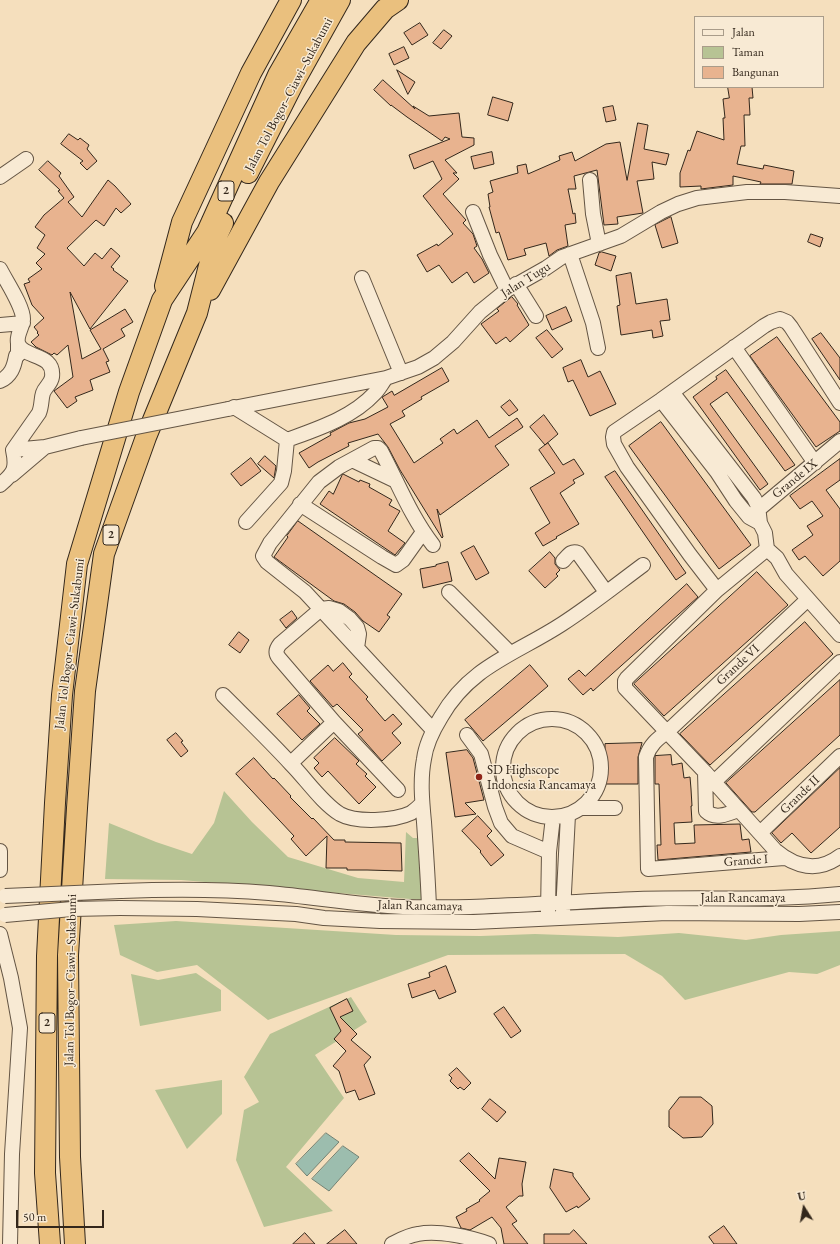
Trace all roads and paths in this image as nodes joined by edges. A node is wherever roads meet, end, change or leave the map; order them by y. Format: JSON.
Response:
{"nodes":[{"id":1,"x":291,"y":0,"type":"edge"},
{"id":2,"x":321,"y":0,"type":"edge"},
{"id":3,"x":340,"y":0,"type":"edge"},
{"id":4,"x":398,"y":0,"type":"edge"},
{"id":5,"x":285,"y":80,"type":"junction"},
{"id":6,"x":26,"y":159,"type":"dead end"},
{"id":7,"x":0,"y":177,"type":"edge"},
{"id":8,"x":590,"y":180,"type":"dead end"},
{"id":9,"x":840,"y":196,"type":"edge"},
{"id":10,"x":474,"y":212,"type":"dead end"},
{"id":11,"x":599,"y":244,"type":"junction"},
{"id":12,"x":570,"y":254,"type":"junction"},
{"id":13,"x":0,"y":269,"type":"edge"},
{"id":14,"x":362,"y":278,"type":"dead end"},
{"id":15,"x":512,"y":287,"type":"junction"},
{"id":16,"x":162,"y":300,"type":"junction"},
{"id":17,"x":197,"y":313,"type":"junction"},
{"id":18,"x":536,"y":316,"type":"dead end"},
{"id":19,"x":23,"y":323,"type":"junction"},
{"id":20,"x":0,"y":325,"type":"edge"},
{"id":21,"x":18,"y":343,"type":"junction"},
{"id":22,"x":734,"y":347,"type":"junction"},
{"id":23,"x":598,"y":348,"type":"dead end"},
{"id":24,"x":401,"y":373,"type":"junction"},
{"id":25,"x":386,"y":378,"type":"junction"},
{"id":26,"x":0,"y":381,"type":"edge"},
{"id":27,"x":667,"y":396,"type":"junction"},
{"id":28,"x":840,"y":403,"type":"edge"},
{"id":29,"x":231,"y":408,"type":"junction"},
{"id":30,"x":287,"y":440,"type":"junction"},
{"id":31,"x":840,"y":441,"type":"edge"},
{"id":32,"x":45,"y":447,"type":"junction"},
{"id":33,"x":13,"y":450,"type":"junction"},
{"id":34,"x":352,"y":460,"type":"junction"},
{"id":35,"x":815,"y":463,"type":"junction"},
{"id":36,"x":12,"y":474,"type":"junction"},
{"id":37,"x":396,"y":481,"type":"junction"},
{"id":38,"x":0,"y":485,"type":"edge"},
{"id":39,"x":300,"y":504,"type":"junction"},
{"id":40,"x":756,"y":516,"type":"junction"},
{"id":41,"x":246,"y":522,"type":"dead end"},
{"id":42,"x":423,"y":532,"type":"junction"},
{"id":43,"x":433,"y":545,"type":"dead end"},
{"id":44,"x":767,"y":549,"type":"junction"},
{"id":45,"x":563,"y":561,"type":"dead end"},
{"id":46,"x":643,"y":565,"type":"dead end"},
{"id":47,"x":717,"y":590,"type":"junction"},
{"id":48,"x":449,"y":592,"type":"dead end"},
{"id":49,"x":606,"y":592,"type":"junction"},
{"id":50,"x":808,"y":599,"type":"junction"},
{"id":51,"x":321,"y":609,"type":"junction"},
{"id":52,"x":840,"y":635,"type":"edge"},
{"id":53,"x":510,"y":653,"type":"junction"},
{"id":54,"x":840,"y":662,"type":"edge"},
{"id":55,"x":223,"y":695,"type":"dead end"},
{"id":56,"x":334,"y":722,"type":"junction"},
{"id":57,"x":433,"y":730,"type":"junction"},
{"id":58,"x":667,"y":732,"type":"junction"},
{"id":59,"x":467,"y":735,"type":"dead end"},
{"id":60,"x":840,"y":756,"type":"edge"},
{"id":61,"x":291,"y":763,"type":"junction"},
{"id":62,"x":709,"y":777,"type":"junction"},
{"id":63,"x":398,"y":790,"type":"dead end"},
{"id":64,"x":422,"y":803,"type":"junction"},
{"id":65,"x":581,"y":808,"type":"junction"},
{"id":66,"x":615,"y":808,"type":"dead end"},
{"id":67,"x":738,"y":810,"type":"junction"},
{"id":68,"x":568,"y":815,"type":"junction"},
{"id":69,"x":552,"y":817,"type":"junction"},
{"id":70,"x":760,"y":833,"type":"junction"},
{"id":71,"x":0,"y":851,"type":"edge"},
{"id":72,"x":549,"y":852,"type":"junction"},
{"id":73,"x":840,"y":856,"type":"edge"},
{"id":74,"x":784,"y":858,"type":"junction"},
{"id":75,"x":648,"y":869,"type":"joint"},
{"id":76,"x":0,"y":870,"type":"edge"},
{"id":77,"x":840,"y":894,"type":"edge"},
{"id":78,"x":3,"y":896,"type":"edge"},
{"id":79,"x":563,"y":903,"type":"junction"},
{"id":80,"x":549,"y":904,"type":"junction"},
{"id":81,"x":429,"y":907,"type":"junction"},
{"id":82,"x":840,"y":912,"type":"edge"},
{"id":83,"x":2,"y":915,"type":"edge"},
{"id":84,"x":562,"y":918,"type":"junction"},
{"id":85,"x":547,"y":919,"type":"junction"},
{"id":86,"x":0,"y":934,"type":"edge"},
{"id":87,"x":10,"y":1244,"type":"edge"},
{"id":88,"x":50,"y":1244,"type":"edge"},
{"id":89,"x":75,"y":1244,"type":"edge"},
{"id":90,"x":392,"y":1244,"type":"edge"},
{"id":91,"x":489,"y":1244,"type":"edge"}],
"edges":[{"from":1,"to":16,"type":"highway"},
{"from":2,"to":5,"type":"highway","name":"Jalan Tol Bogor–Ciawi–Sukabumi","number":"2"},
{"from":3,"to":5,"type":"highway","name":"Jalan Tol Bogor–Ciawi–Sukabumi","number":"2"},
{"from":4,"to":17,"type":"highway"},
{"from":5,"to":16,"type":"highway","name":"Jalan Tol Bogor–Ciawi–Sukabumi","number":"2"},
{"from":5,"to":17,"type":"highway","name":"Jalan Tol Bogor–Ciawi–Sukabumi","number":"2"},
{"from":6,"to":7,"type":"street"},
{"from":8,"to":11,"type":"street"},
{"from":9,"to":11,"type":"street","name":"Jalan Tugu"},
{"from":10,"to":15,"type":"street"},
{"from":11,"to":12,"type":"street","name":"Jalan Tugu"},
{"from":12,"to":15,"type":"street","name":"Jalan Tugu"},
{"from":12,"to":23,"type":"street"},
{"from":13,"to":19,"type":"street"},
{"from":14,"to":24,"type":"street"},
{"from":15,"to":18,"type":"street"},
{"from":15,"to":24,"type":"street","name":"Jalan Tugu"},
{"from":16,"to":88,"type":"highway","name":"Jalan Tol Bogor–Ciawi–Sukabumi","number":"2"},
{"from":17,"to":89,"type":"highway","name":"Jalan Tol Bogor–Ciawi–Sukabumi","number":"2"},
{"from":19,"to":20,"type":"street"},
{"from":19,"to":21,"type":"street"},
{"from":21,"to":26,"type":"street"},
{"from":21,"to":33,"type":"street"},
{"from":22,"to":27,"type":"street"},
{"from":22,"to":28,"type":"street"},
{"from":22,"to":35,"type":"street"},
{"from":24,"to":25,"type":"street","name":"Jalan Tugu"},
{"from":25,"to":29,"type":"street","name":"Jalan Tugu"},
{"from":25,"to":30,"type":"street"},
{"from":27,"to":40,"type":"street"},
{"from":27,"to":47,"type":"street"},
{"from":29,"to":30,"type":"street"},
{"from":29,"to":32,"type":"street","name":"Jalan Tugu","bridge":true},
{"from":30,"to":41,"type":"street"},
{"from":31,"to":35,"type":"street","name":"Grande IX"},
{"from":32,"to":33,"type":"street"},
{"from":32,"to":36,"type":"street"},
{"from":33,"to":36,"type":"street"},
{"from":34,"to":37,"type":"street"},
{"from":34,"to":37,"type":"street"},
{"from":34,"to":39,"type":"street"},
{"from":35,"to":40,"type":"street","name":"Grande IX"},
{"from":36,"to":38,"type":"street"},
{"from":37,"to":42,"type":"street"},
{"from":39,"to":42,"type":"street"},
{"from":39,"to":51,"type":"street"},
{"from":40,"to":44,"type":"street"},
{"from":42,"to":43,"type":"street"},
{"from":44,"to":47,"type":"street"},
{"from":44,"to":50,"type":"street"},
{"from":45,"to":49,"type":"street"},
{"from":46,"to":49,"type":"street"},
{"from":47,"to":58,"type":"street"},
{"from":48,"to":53,"type":"street"},
{"from":49,"to":53,"type":"street"},
{"from":50,"to":52,"type":"street"},
{"from":50,"to":58,"type":"street","name":"Grande VI"},
{"from":51,"to":56,"type":"street"},
{"from":51,"to":57,"type":"street"},
{"from":53,"to":57,"type":"street"},
{"from":54,"to":62,"type":"street"},
{"from":55,"to":61,"type":"street"},
{"from":56,"to":61,"type":"street"},
{"from":56,"to":63,"type":"street"},
{"from":57,"to":64,"type":"street"},
{"from":58,"to":62,"type":"street"},
{"from":58,"to":75,"type":"street","name":"Grande VI"},
{"from":59,"to":72,"type":"street"},
{"from":60,"to":70,"type":"street","name":"Grande II"},
{"from":61,"to":64,"type":"street"},
{"from":62,"to":67,"type":"street"},
{"from":62,"to":67,"type":"street"},
{"from":64,"to":81,"type":"street"},
{"from":65,"to":66,"type":"street"},
{"from":65,"to":68,"type":"street"},
{"from":65,"to":69,"type":"street"},
{"from":67,"to":70,"type":"street"},
{"from":68,"to":69,"type":"street"},
{"from":68,"to":79,"type":"street"},
{"from":69,"to":72,"type":"street"},
{"from":70,"to":74,"type":"street"},
{"from":71,"to":76,"type":"street"},
{"from":72,"to":80,"type":"street"},
{"from":73,"to":74,"type":"street","name":"Grande I"},
{"from":74,"to":75,"type":"street","name":"Grande I"},
{"from":77,"to":79,"type":"street","name":"Jalan Rancamaya"},
{"from":78,"to":81,"type":"street","name":"Jalan Rancamaya","bridge":true},
{"from":79,"to":80,"type":"street","name":"Jalan Rancamaya"},
{"from":79,"to":84,"type":"street"},
{"from":80,"to":81,"type":"street","name":"Jalan Rancamaya"},
{"from":80,"to":85,"type":"street"},
{"from":82,"to":84,"type":"street","name":"Jalan Rancamaya"},
{"from":83,"to":85,"type":"street","name":"Jalan Rancamaya","bridge":true},
{"from":84,"to":85,"type":"street","name":"Jalan Rancamaya"},
{"from":86,"to":87,"type":"street"},
{"from":90,"to":91,"type":"street"}]}
